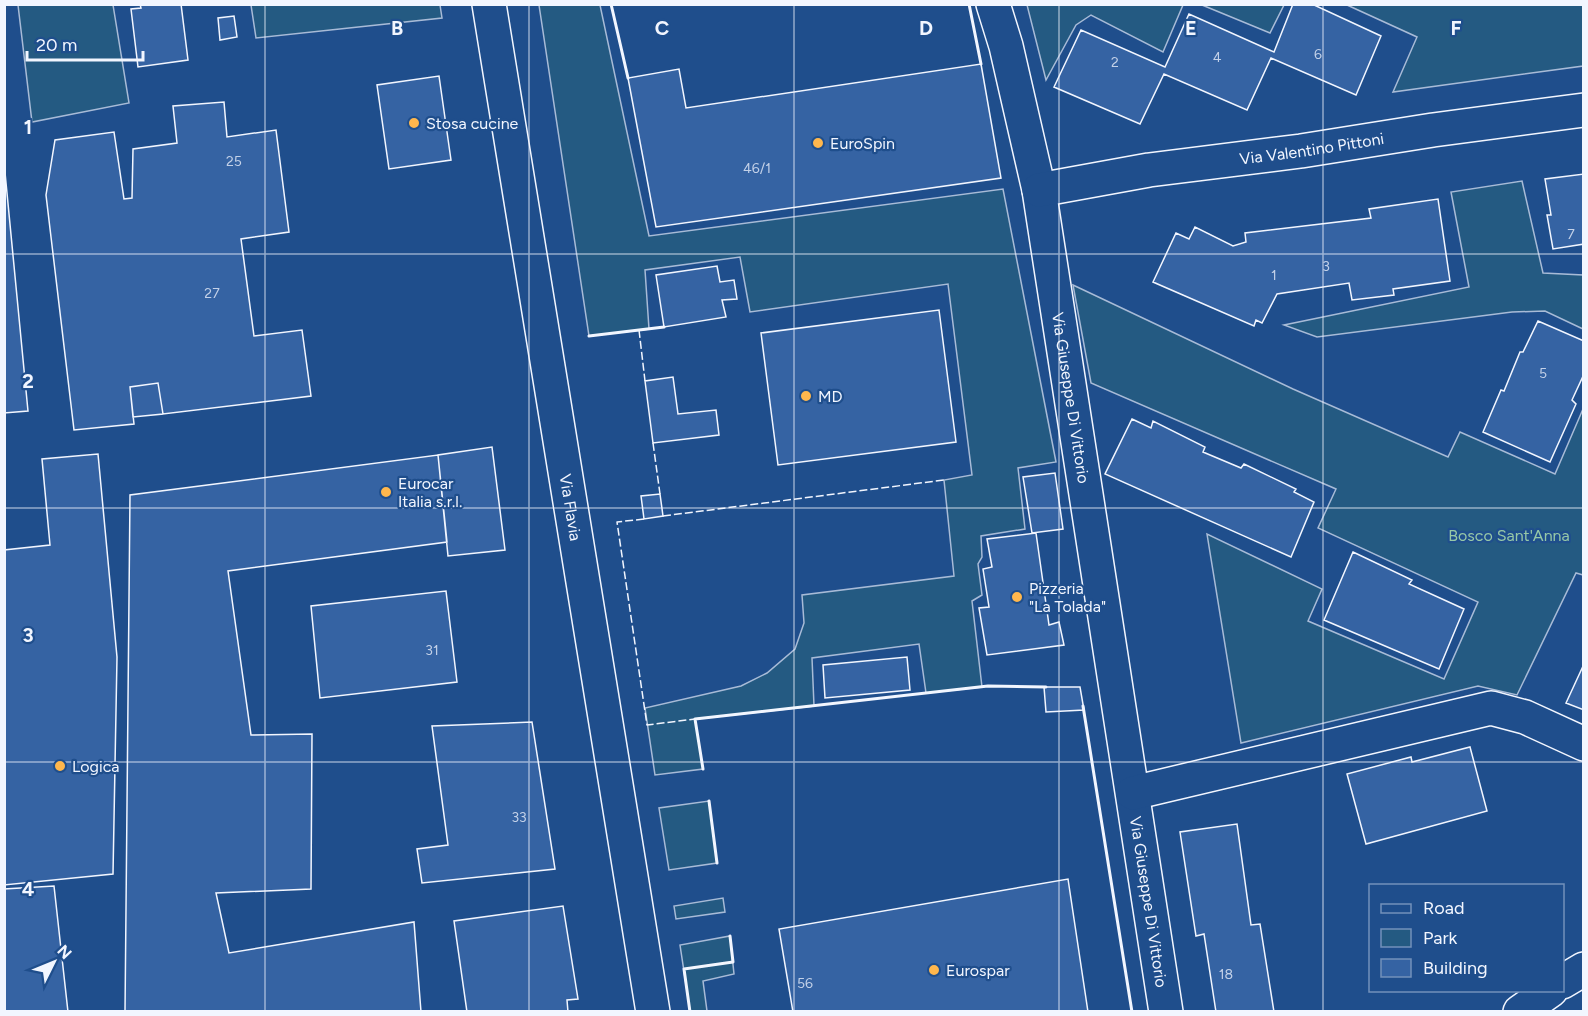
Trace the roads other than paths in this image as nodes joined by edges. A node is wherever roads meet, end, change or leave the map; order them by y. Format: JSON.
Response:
{"nodes":[{"id":1,"x":489,"y":4,"type":"edge"},
{"id":2,"x":993,"y":4,"type":"edge"},
{"id":3,"x":1584,"y":110,"type":"edge"},
{"id":4,"x":1039,"y":190,"type":"junction"},
{"id":5,"x":1584,"y":744,"type":"edge"},
{"id":6,"x":1133,"y":793,"type":"junction"},
{"id":7,"x":1584,"y":969,"type":"edge"},
{"id":8,"x":1564,"y":981,"type":"edge"},
{"id":9,"x":1548,"y":992,"type":"edge"},
{"id":10,"x":653,"y":1011,"type":"edge"},
{"id":11,"x":1166,"y":1011,"type":"edge"},
{"id":12,"x":1520,"y":1011,"type":"edge"}],
"edges":[{"from":1,"to":10,"type":"street","name":"Via Flavia"},
{"from":2,"to":4,"type":"street","name":"Via Giuseppe Di Vittorio"},
{"from":3,"to":4,"type":"street","name":"Via Valentino Pittoni"},
{"from":4,"to":6,"type":"street","name":"Via Giuseppe Di Vittorio"},
{"from":5,"to":6,"type":"street","name":"Via Giuseppe Di Vittorio"},
{"from":6,"to":11,"type":"street","name":"Via Giuseppe Di Vittorio"},
{"from":7,"to":8,"type":"street"},
{"from":9,"to":12,"type":"street"}]}
